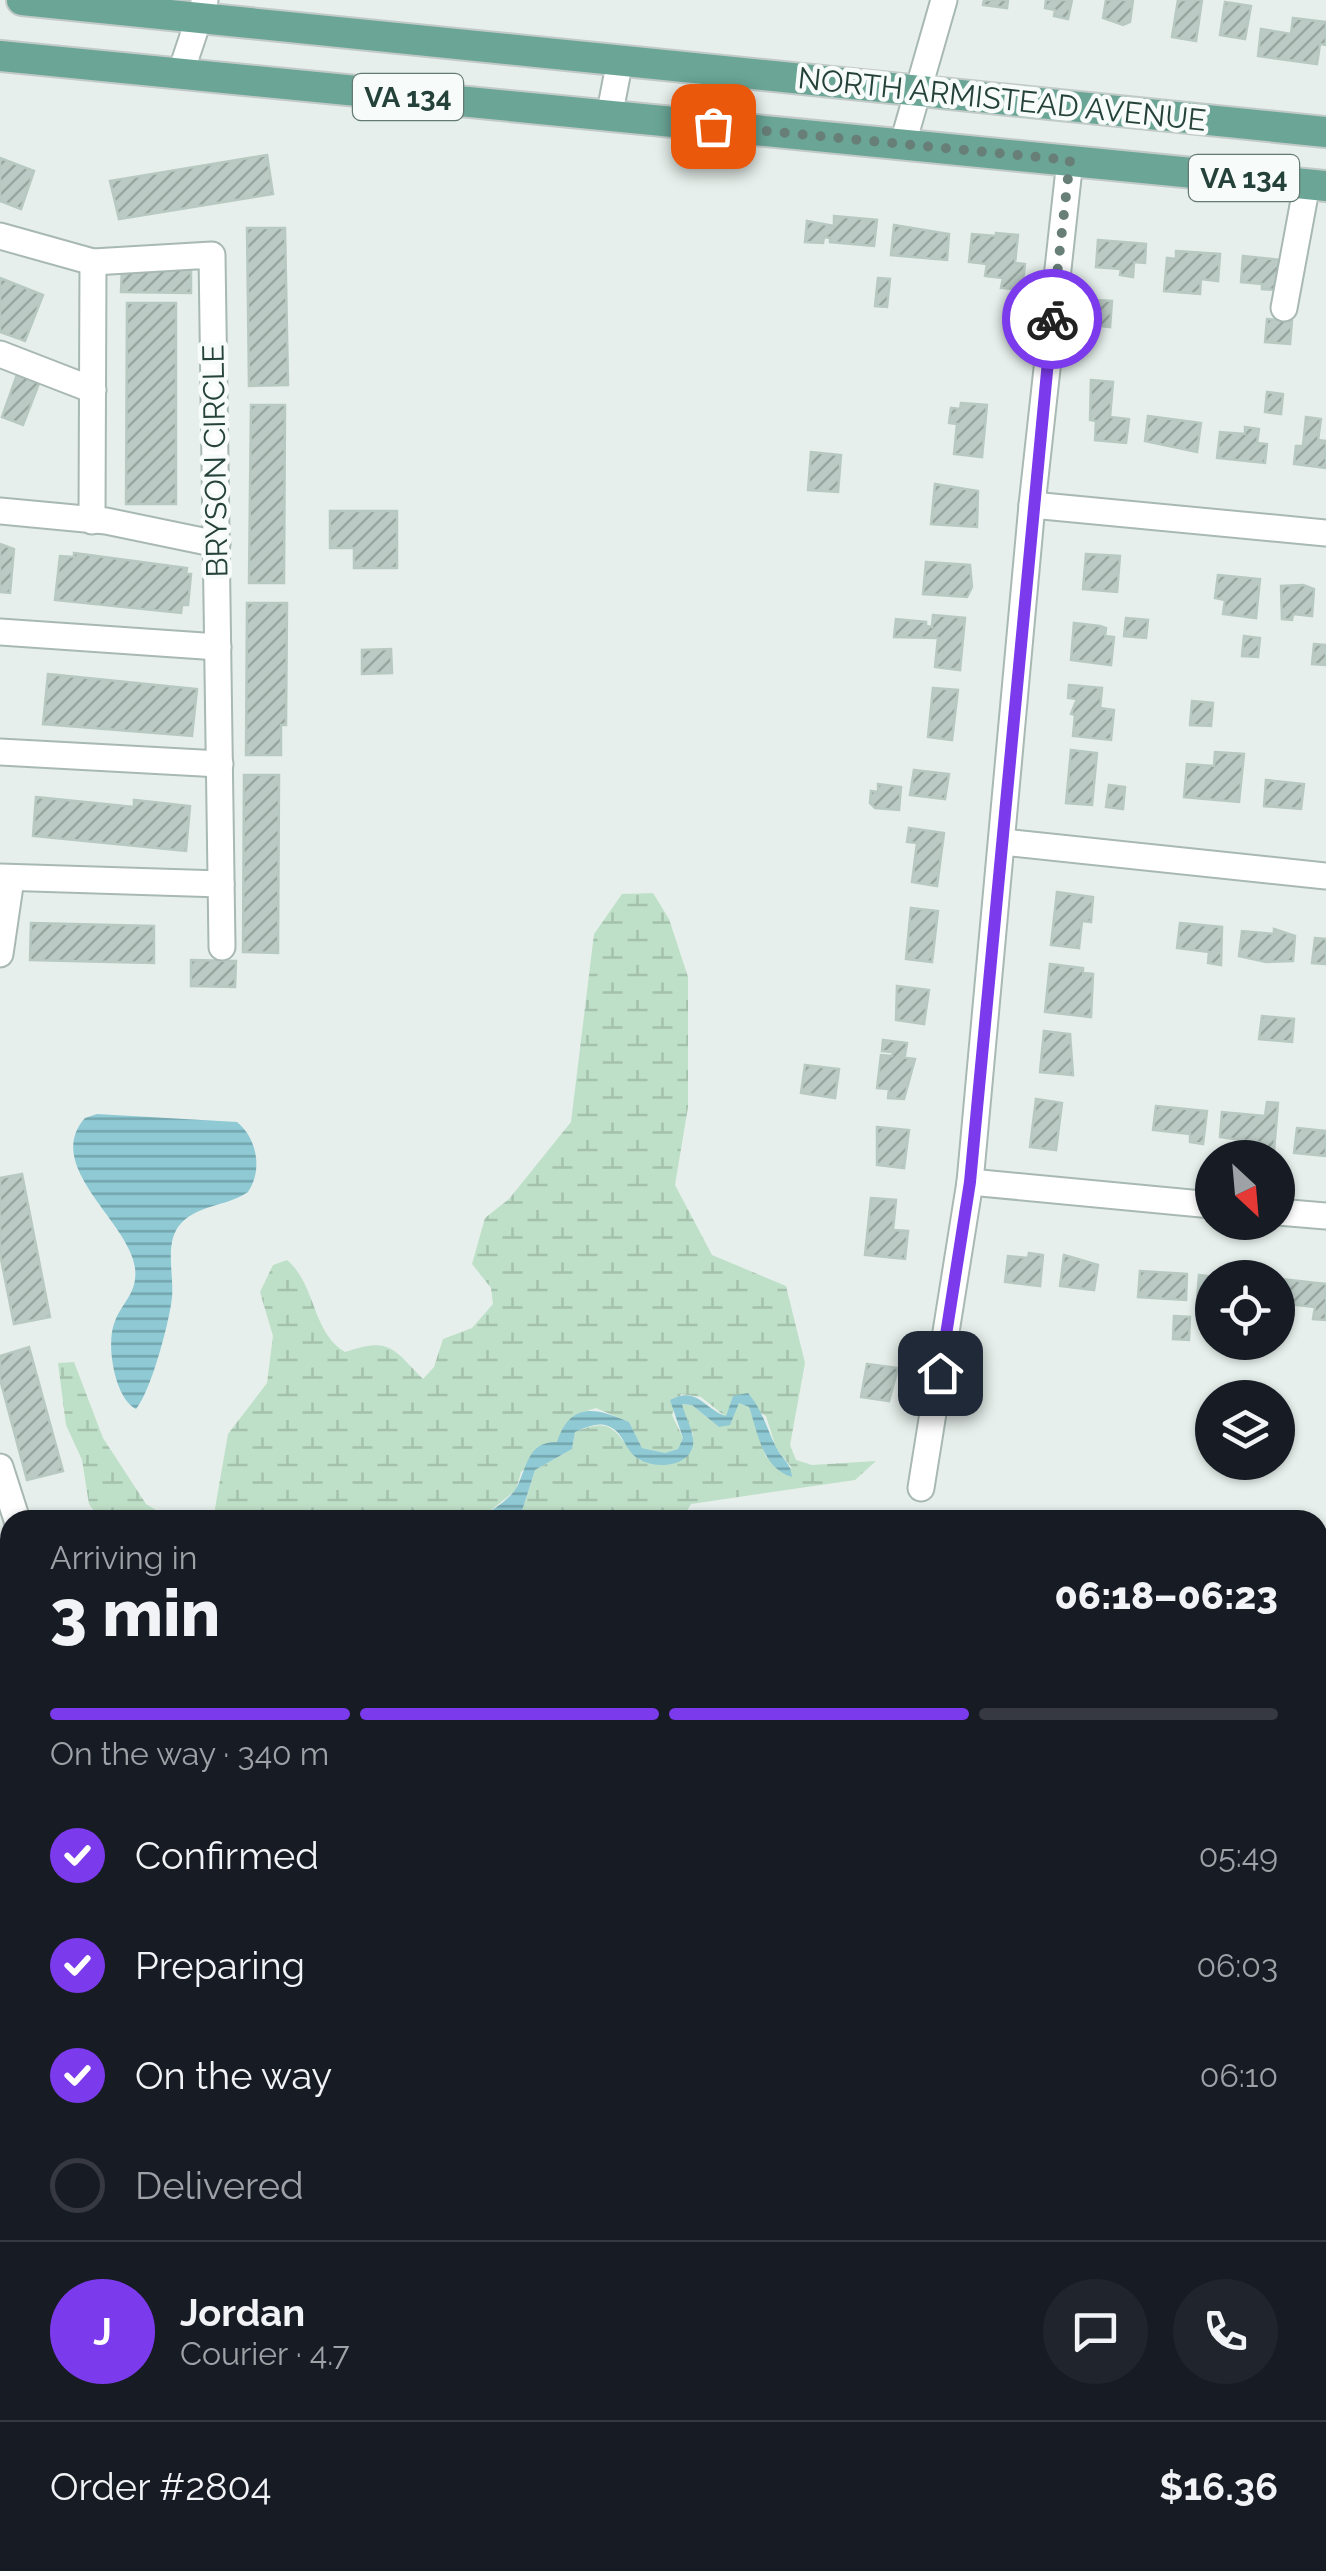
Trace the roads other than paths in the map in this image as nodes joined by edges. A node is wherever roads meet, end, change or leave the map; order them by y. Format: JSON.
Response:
{"nodes":[{"id":1,"x":22,"y":0,"type":"edge"},
{"id":2,"x":944,"y":0,"type":"edge"},
{"id":3,"x":201,"y":10,"type":"edge"},
{"id":4,"x":0,"y":56,"type":"edge"},
{"id":5,"x":620,"y":60,"type":"junction"},
{"id":6,"x":181,"y":72,"type":"junction"},
{"id":7,"x":916,"y":90,"type":"junction"},
{"id":8,"x":608,"y":116,"type":"junction"},
{"id":9,"x":1326,"y":132,"type":"edge"},
{"id":10,"x":903,"y":143,"type":"junction"},
{"id":11,"x":1070,"y":160,"type":"junction"},
{"id":12,"x":1316,"y":185,"type":"edge"},
{"id":13,"x":0,"y":236,"type":"edge"},
{"id":14,"x":93,"y":262,"type":"junction"},
{"id":15,"x":1284,"y":308,"type":"dead end"},
{"id":16,"x":0,"y":354,"type":"edge"},
{"id":17,"x":93,"y":390,"type":"junction"},
{"id":18,"x":1032,"y":505,"type":"junction"},
{"id":19,"x":0,"y":510,"type":"edge"},
{"id":20,"x":92,"y":522,"type":"junction"},
{"id":21,"x":1326,"y":534,"type":"edge"},
{"id":22,"x":216,"y":544,"type":"junction"},
{"id":23,"x":0,"y":632,"type":"edge"},
{"id":24,"x":218,"y":647,"type":"junction"},
{"id":25,"x":0,"y":752,"type":"edge"},
{"id":26,"x":220,"y":764,"type":"junction"},
{"id":27,"x":1004,"y":842,"type":"junction"},
{"id":28,"x":1326,"y":876,"type":"edge"},
{"id":29,"x":6,"y":878,"type":"edge"},
{"id":30,"x":222,"y":884,"type":"junction"},
{"id":31,"x":222,"y":947,"type":"dead end"},
{"id":32,"x":0,"y":954,"type":"edge"},
{"id":33,"x":970,"y":1182,"type":"junction"},
{"id":34,"x":1195,"y":1203,"type":"edge"},
{"id":35,"x":1295,"y":1213,"type":"edge"},
{"id":36,"x":1326,"y":1216,"type":"edge"},
{"id":37,"x":0,"y":1466,"type":"edge"},
{"id":38,"x":922,"y":1488,"type":"dead end"},
{"id":39,"x":14,"y":1510,"type":"edge"}],
"edges":[{"from":1,"to":3,"type":"main road","name":"NORTH ARMISTEAD AVENUE","number":"VA 134"},
{"from":2,"to":7,"type":"street"},
{"from":3,"to":5,"type":"main road","name":"NORTH ARMISTEAD AVENUE","number":"VA 134"},
{"from":3,"to":6,"type":"street"},
{"from":4,"to":6,"type":"main road","name":"NORTH ARMISTEAD AVENUE","number":"VA 134"},
{"from":5,"to":7,"type":"main road","name":"NORTH ARMISTEAD AVENUE","number":"VA 134"},
{"from":5,"to":8,"type":"street"},
{"from":6,"to":8,"type":"main road","name":"NORTH ARMISTEAD AVENUE","number":"VA 134"},
{"from":7,"to":9,"type":"main road","name":"NORTH ARMISTEAD AVENUE","number":"VA 134"},
{"from":7,"to":10,"type":"street"},
{"from":8,"to":10,"type":"main road","name":"NORTH ARMISTEAD AVENUE","number":"VA 134"},
{"from":10,"to":11,"type":"main road","name":"NORTH ARMISTEAD AVENUE","number":"VA 134"},
{"from":11,"to":12,"type":"main road","name":"NORTH ARMISTEAD AVENUE","number":"VA 134"},
{"from":11,"to":18,"type":"street"},
{"from":12,"to":15,"type":"street"},
{"from":13,"to":14,"type":"street","name":"BRYSON CIRCLE"},
{"from":14,"to":17,"type":"street"},
{"from":14,"to":22,"type":"street","name":"BRYSON CIRCLE"},
{"from":16,"to":17,"type":"street"},
{"from":17,"to":20,"type":"street"},
{"from":18,"to":21,"type":"street"},
{"from":18,"to":27,"type":"street"},
{"from":19,"to":20,"type":"street"},
{"from":20,"to":22,"type":"street"},
{"from":22,"to":24,"type":"street","name":"BRYSON CIRCLE"},
{"from":23,"to":24,"type":"street"},
{"from":24,"to":26,"type":"street","name":"BRYSON CIRCLE"},
{"from":25,"to":26,"type":"street"},
{"from":26,"to":30,"type":"street","name":"BRYSON CIRCLE"},
{"from":27,"to":28,"type":"street"},
{"from":27,"to":33,"type":"street"},
{"from":29,"to":30,"type":"street"},
{"from":29,"to":32,"type":"street"},
{"from":30,"to":31,"type":"street","name":"BRYSON CIRCLE"},
{"from":33,"to":34,"type":"street"},
{"from":33,"to":38,"type":"street"},
{"from":35,"to":36,"type":"street"},
{"from":37,"to":39,"type":"street"}]}
